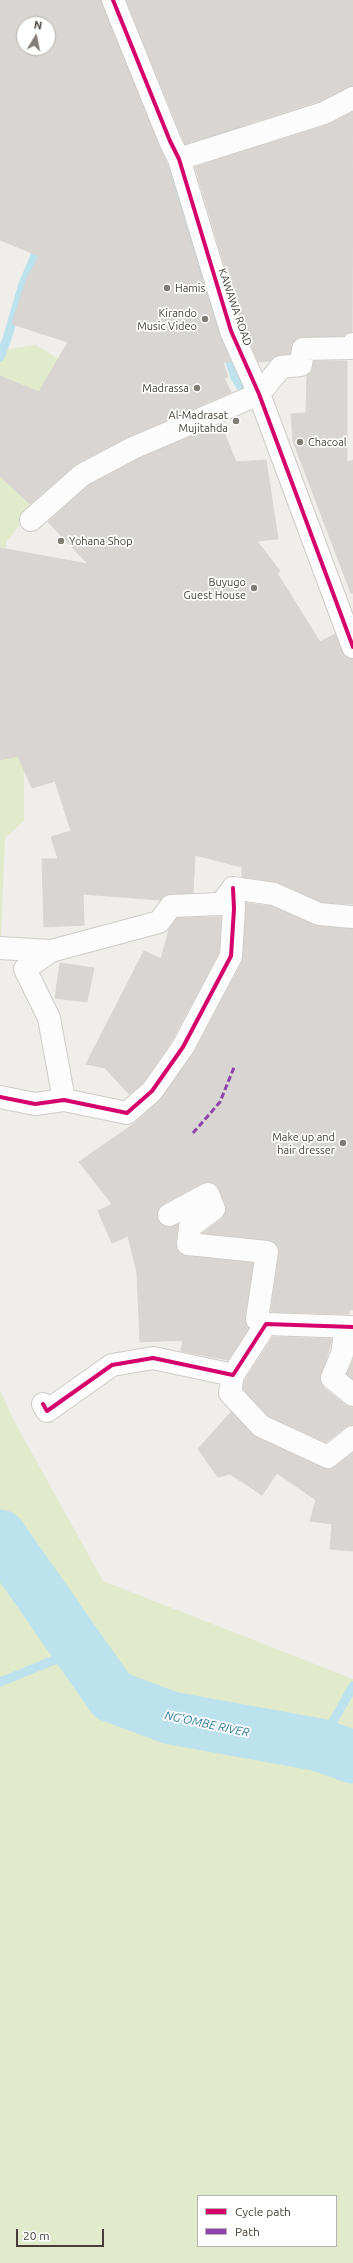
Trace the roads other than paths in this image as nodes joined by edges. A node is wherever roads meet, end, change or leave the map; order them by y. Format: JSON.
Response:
{"nodes":[{"id":1,"x":113,"y":0,"type":"edge"},
{"id":2,"x":353,"y":98,"type":"edge"},
{"id":3,"x":179,"y":159,"type":"junction"},
{"id":4,"x":353,"y":344,"type":"edge"},
{"id":5,"x":259,"y":394,"type":"junction"},
{"id":6,"x":31,"y":520,"type":"dead end"},
{"id":7,"x":352,"y":643,"type":"edge"},
{"id":8,"x":233,"y":888,"type":"junction"},
{"id":9,"x":353,"y":917,"type":"edge"},
{"id":10,"x":0,"y":948,"type":"edge"},
{"id":11,"x":51,"y":951,"type":"junction"},
{"id":12,"x":0,"y":1097,"type":"edge"},
{"id":13,"x":64,"y":1100,"type":"junction"},
{"id":14,"x":169,"y":1215,"type":"dead end"},
{"id":15,"x":266,"y":1324,"type":"junction"},
{"id":16,"x":350,"y":1327,"type":"edge"},
{"id":17,"x":233,"y":1375,"type":"junction"},
{"id":18,"x":353,"y":1395,"type":"edge"},
{"id":19,"x":43,"y":1404,"type":"dead end"},
{"id":20,"x":353,"y":1437,"type":"edge"}],
"edges":[{"from":1,"to":3,"type":"street","name":"KAWAWA ROAD"},
{"from":2,"to":3,"type":"street"},
{"from":3,"to":5,"type":"street","name":"KAWAWA ROAD"},
{"from":4,"to":5,"type":"street"},
{"from":5,"to":6,"type":"street"},
{"from":5,"to":7,"type":"street","name":"KAWAWA ROAD"},
{"from":8,"to":9,"type":"street"},
{"from":8,"to":11,"type":"street"},
{"from":8,"to":13,"type":"street"},
{"from":10,"to":11,"type":"street"},
{"from":11,"to":13,"type":"street"},
{"from":12,"to":13,"type":"street"},
{"from":14,"to":15,"type":"street"},
{"from":15,"to":16,"type":"street"},
{"from":15,"to":17,"type":"street"},
{"from":16,"to":18,"type":"street"},
{"from":17,"to":19,"type":"street"},
{"from":17,"to":20,"type":"street"}]}
